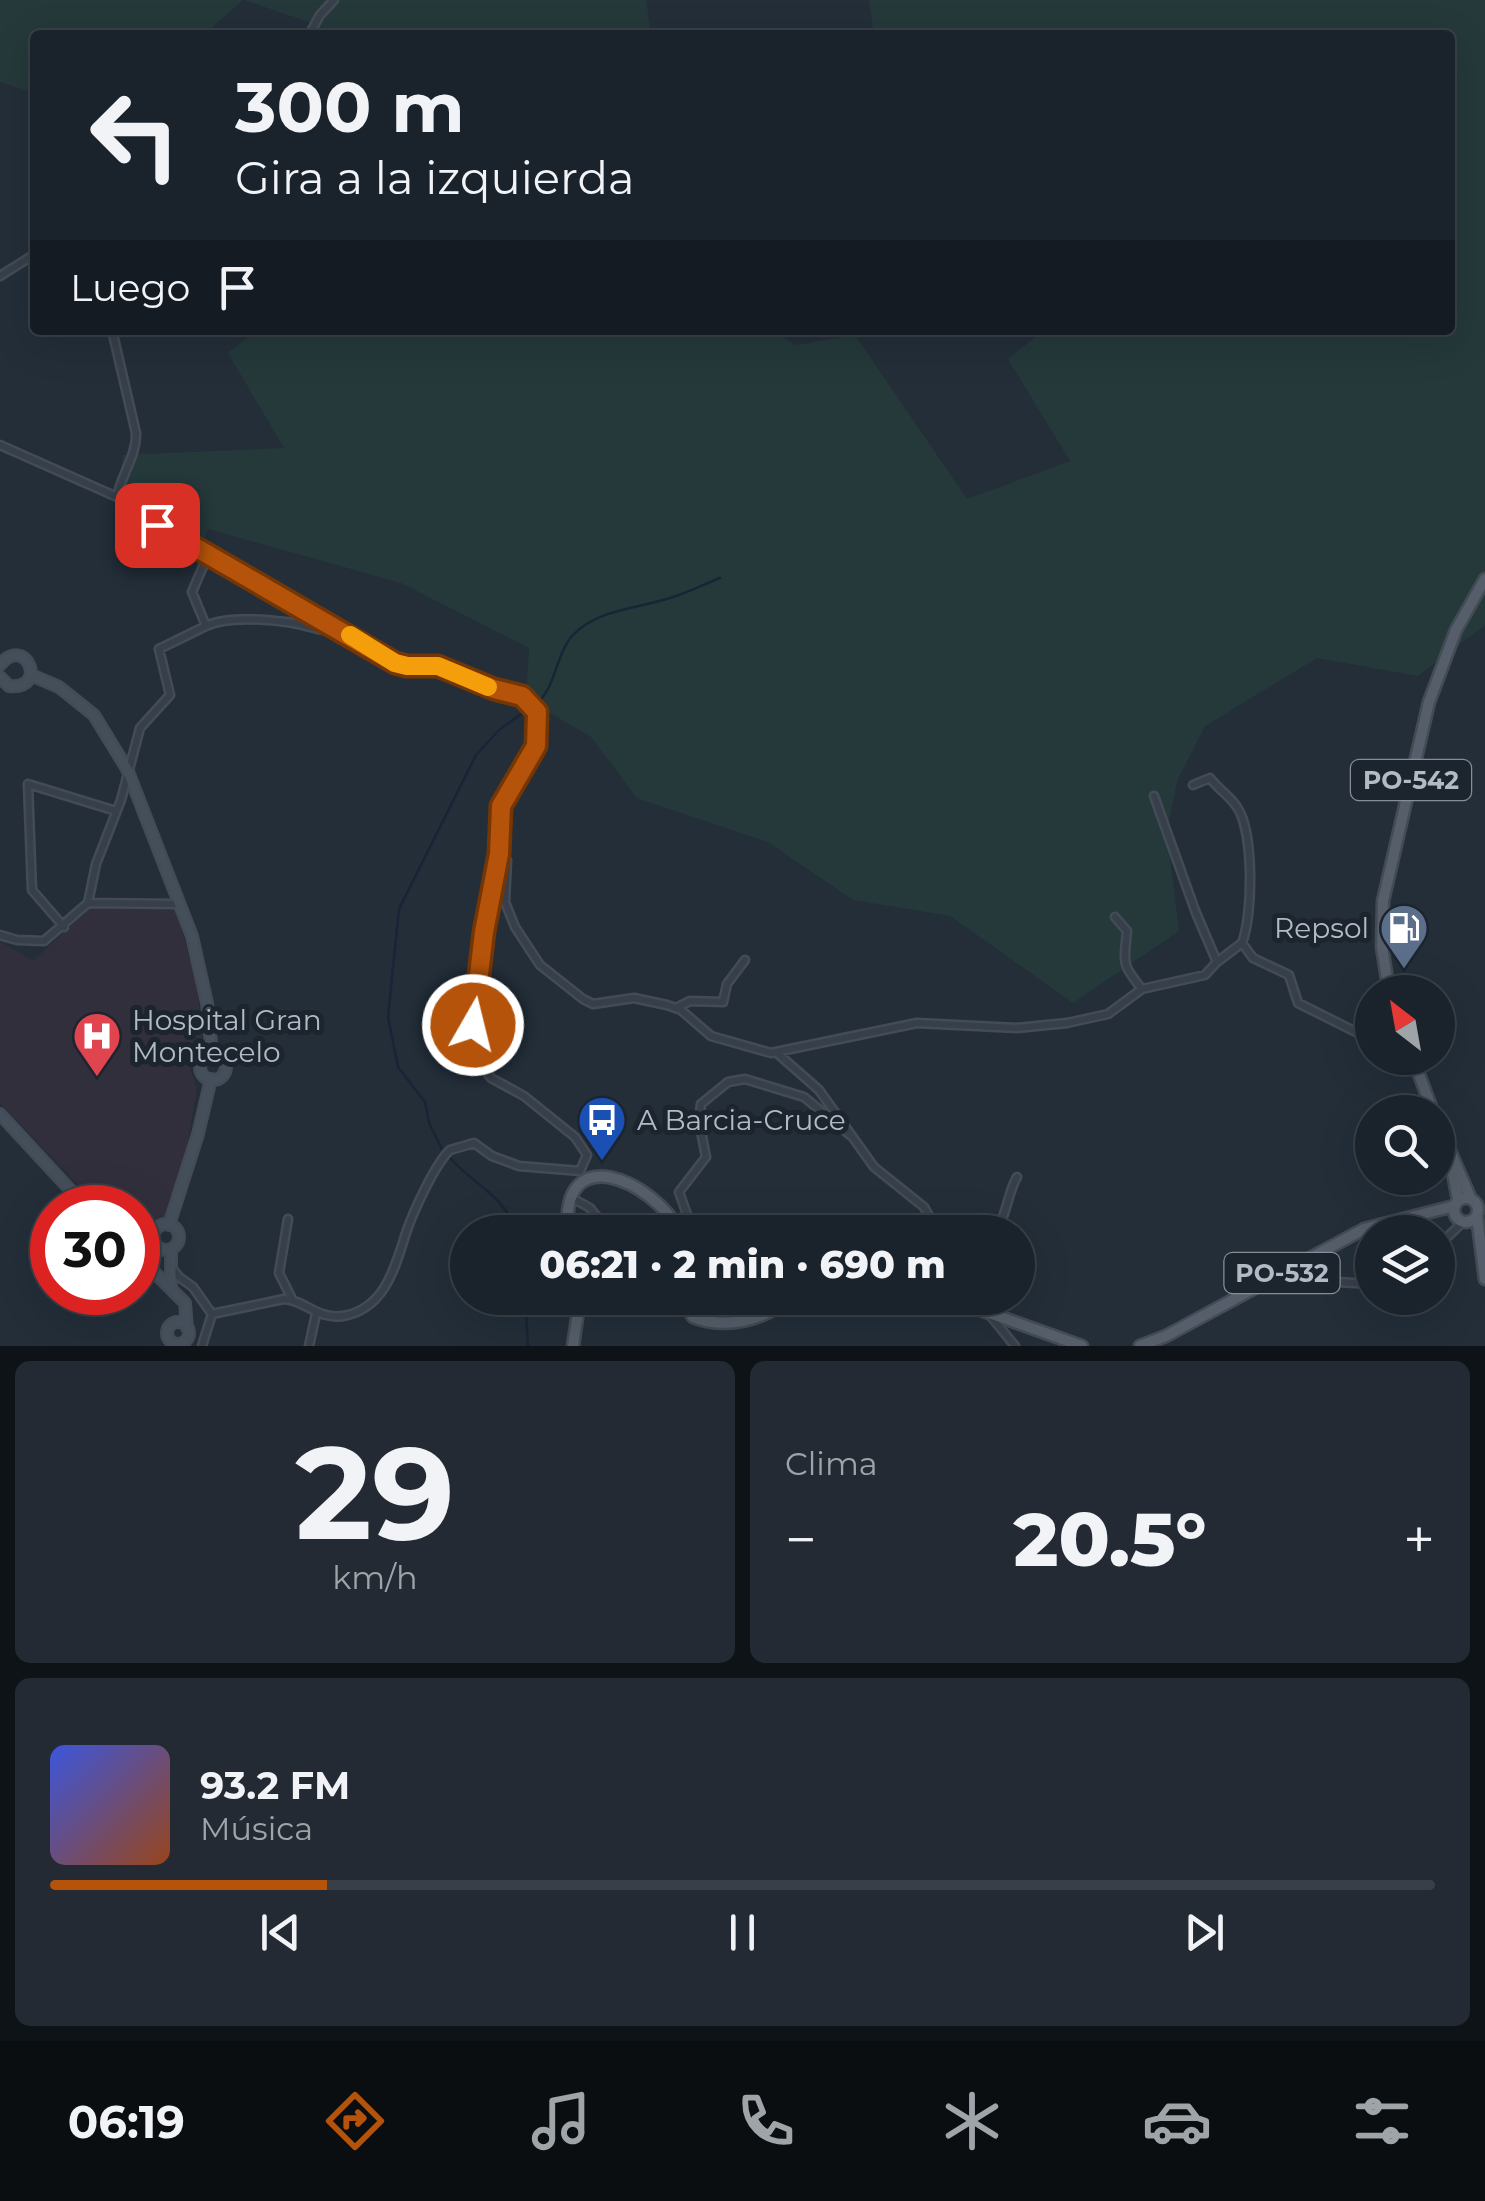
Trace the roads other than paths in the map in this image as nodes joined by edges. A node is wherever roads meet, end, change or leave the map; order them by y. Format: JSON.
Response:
{"nodes":[{"id":1,"x":334,"y":0,"type":"edge"},
{"id":2,"x":312,"y":30,"type":"edge"},
{"id":3,"x":30,"y":257,"type":"edge"},
{"id":4,"x":0,"y":276,"type":"edge"},
{"id":5,"x":113,"y":335,"type":"edge"},
{"id":6,"x":0,"y":445,"type":"edge"},
{"id":7,"x":118,"y":497,"type":"junction"},
{"id":8,"x":208,"y":555,"type":"junction"},
{"id":9,"x":1485,"y":579,"type":"edge"},
{"id":10,"x":206,"y":626,"type":"junction"},
{"id":11,"x":344,"y":631,"type":"junction"},
{"id":12,"x":0,"y":665,"type":"edge"},
{"id":13,"x":30,"y":675,"type":"junction"},
{"id":14,"x":0,"y":677,"type":"edge"},
{"id":15,"x":128,"y":769,"type":"junction"},
{"id":16,"x":1193,"y":785,"type":"dead end"},
{"id":17,"x":1154,"y":796,"type":"dead end"},
{"id":18,"x":116,"y":811,"type":"junction"},
{"id":19,"x":499,"y":854,"type":"junction"},
{"id":20,"x":88,"y":902,"type":"junction"},
{"id":21,"x":180,"y":904,"type":"junction"},
{"id":22,"x":1115,"y":918,"type":"dead end"},
{"id":23,"x":64,"y":927,"type":"junction"},
{"id":24,"x":0,"y":935,"type":"edge"},
{"id":25,"x":1242,"y":943,"type":"junction"},
{"id":26,"x":744,"y":960,"type":"dead end"},
{"id":27,"x":1217,"y":962,"type":"junction"},
{"id":28,"x":1386,"y":975,"type":"edge"},
{"id":29,"x":1142,"y":989,"type":"junction"},
{"id":30,"x":676,"y":1008,"type":"junction"},
{"id":31,"x":1355,"y":1032,"type":"edge"},
{"id":32,"x":776,"y":1052,"type":"junction"},
{"id":33,"x":212,"y":1054,"type":"junction"},
{"id":34,"x":211,"y":1080,"type":"junction"},
{"id":35,"x":0,"y":1114,"type":"edge"},
{"id":36,"x":850,"y":1136,"type":"junction"},
{"id":37,"x":1455,"y":1170,"type":"edge"},
{"id":38,"x":1018,"y":1177,"type":"dead end"},
{"id":39,"x":1455,"y":1184,"type":"edge"},
{"id":40,"x":66,"y":1185,"type":"edge"},
{"id":41,"x":1450,"y":1195,"type":"edge"},
{"id":42,"x":571,"y":1198,"type":"junction"},
{"id":43,"x":1470,"y":1210,"type":"edge"},
{"id":44,"x":1431,"y":1213,"type":"junction"},
{"id":45,"x":567,"y":1215,"type":"edge"},
{"id":46,"x":596,"y":1215,"type":"edge"},
{"id":47,"x":668,"y":1215,"type":"edge"},
{"id":48,"x":687,"y":1215,"type":"edge"},
{"id":49,"x":928,"y":1215,"type":"edge"},
{"id":50,"x":1003,"y":1215,"type":"edge"},
{"id":51,"x":288,"y":1219,"type":"dead end"},
{"id":52,"x":169,"y":1225,"type":"junction"},
{"id":53,"x":160,"y":1227,"type":"edge"},
{"id":54,"x":160,"y":1249,"type":"edge"},
{"id":55,"x":171,"y":1254,"type":"junction"},
{"id":56,"x":1284,"y":1272,"type":"junction"},
{"id":57,"x":160,"y":1277,"type":"edge"},
{"id":58,"x":1485,"y":1279,"type":"edge"},
{"id":59,"x":187,"y":1283,"type":"junction"},
{"id":60,"x":1355,"y":1283,"type":"edge"},
{"id":61,"x":176,"y":1292,"type":"junction"},
{"id":62,"x":292,"y":1299,"type":"junction"},
{"id":63,"x":212,"y":1314,"type":"junction"},
{"id":64,"x":316,"y":1314,"type":"junction"},
{"id":65,"x":579,"y":1315,"type":"edge"},
{"id":66,"x":692,"y":1315,"type":"edge"},
{"id":67,"x":764,"y":1315,"type":"edge"},
{"id":68,"x":988,"y":1315,"type":"edge"},
{"id":69,"x":1002,"y":1315,"type":"edge"},
{"id":70,"x":172,"y":1324,"type":"junction"},
{"id":71,"x":188,"y":1337,"type":"edge"},
{"id":72,"x":177,"y":1345,"type":"edge"},
{"id":73,"x":202,"y":1346,"type":"edge"},
{"id":74,"x":310,"y":1346,"type":"edge"},
{"id":75,"x":573,"y":1346,"type":"edge"},
{"id":76,"x":1015,"y":1346,"type":"edge"},
{"id":77,"x":1082,"y":1346,"type":"edge"},
{"id":78,"x":1140,"y":1346,"type":"edge"}],
"edges":[{"from":1,"to":2,"type":"street"},
{"from":3,"to":4,"type":"street"},
{"from":5,"to":7,"type":"street"},
{"from":6,"to":7,"type":"street"},
{"from":7,"to":8,"type":"street"},
{"from":8,"to":10,"type":"street"},
{"from":8,"to":11,"type":"street"},
{"from":9,"to":28,"type":"main road","number":"PO-542"},
{"from":10,"to":11,"type":"street"},
{"from":10,"to":15,"type":"street"},
{"from":11,"to":19,"type":"street"},
{"from":12,"to":13,"type":"street"},
{"from":13,"to":14,"type":"street"},
{"from":13,"to":15,"type":"street"},
{"from":15,"to":18,"type":"street"},
{"from":15,"to":21,"type":"street"},
{"from":16,"to":25,"type":"street"},
{"from":17,"to":27,"type":"street"},
{"from":18,"to":20,"type":"street"},
{"from":18,"to":23,"type":"street"},
{"from":19,"to":30,"type":"street"},
{"from":19,"to":64,"type":"street"},
{"from":20,"to":21,"type":"street"},
{"from":20,"to":23,"type":"street"},
{"from":21,"to":33,"type":"street"},
{"from":22,"to":29,"type":"street"},
{"from":23,"to":24,"type":"street"},
{"from":25,"to":27,"type":"street"},
{"from":25,"to":31,"type":"street"},
{"from":26,"to":30,"type":"street"},
{"from":27,"to":29,"type":"street"},
{"from":29,"to":32,"type":"street"},
{"from":30,"to":32,"type":"street"},
{"from":32,"to":36,"type":"street"},
{"from":33,"to":34,"type":"street"},
{"from":33,"to":34,"type":"street"},
{"from":34,"to":52,"type":"street"},
{"from":35,"to":40,"type":"street"},
{"from":36,"to":48,"type":"street"},
{"from":36,"to":49,"type":"street"},
{"from":37,"to":43,"type":"main road"},
{"from":38,"to":50,"type":"street"},
{"from":39,"to":43,"type":"main road"},
{"from":41,"to":44,"type":"main road"},
{"from":42,"to":45,"type":"main road"},
{"from":42,"to":46,"type":"street"},
{"from":42,"to":47,"type":"main road"},
{"from":43,"to":44,"type":"main road"},
{"from":43,"to":58,"type":"main road"},
{"from":44,"to":56,"type":"main road","number":"PO-532"},
{"from":51,"to":62,"type":"street"},
{"from":52,"to":53,"type":"street"},
{"from":52,"to":55,"type":"street"},
{"from":54,"to":55,"type":"street"},
{"from":55,"to":59,"type":"street"},
{"from":55,"to":61,"type":"street"},
{"from":56,"to":60,"type":"street"},
{"from":56,"to":78,"type":"main road","number":"PO-532"},
{"from":57,"to":61,"type":"street"},
{"from":59,"to":61,"type":"street"},
{"from":59,"to":63,"type":"street"},
{"from":61,"to":70,"type":"street"},
{"from":61,"to":71,"type":"street"},
{"from":62,"to":63,"type":"street"},
{"from":62,"to":64,"type":"street"},
{"from":63,"to":73,"type":"street"},
{"from":64,"to":74,"type":"street"},
{"from":65,"to":75,"type":"main road"},
{"from":66,"to":67,"type":"main road"},
{"from":68,"to":76,"type":"street"},
{"from":69,"to":77,"type":"main road"},
{"from":70,"to":71,"type":"street"},
{"from":70,"to":72,"type":"street"},
{"from":71,"to":72,"type":"street"}]}
